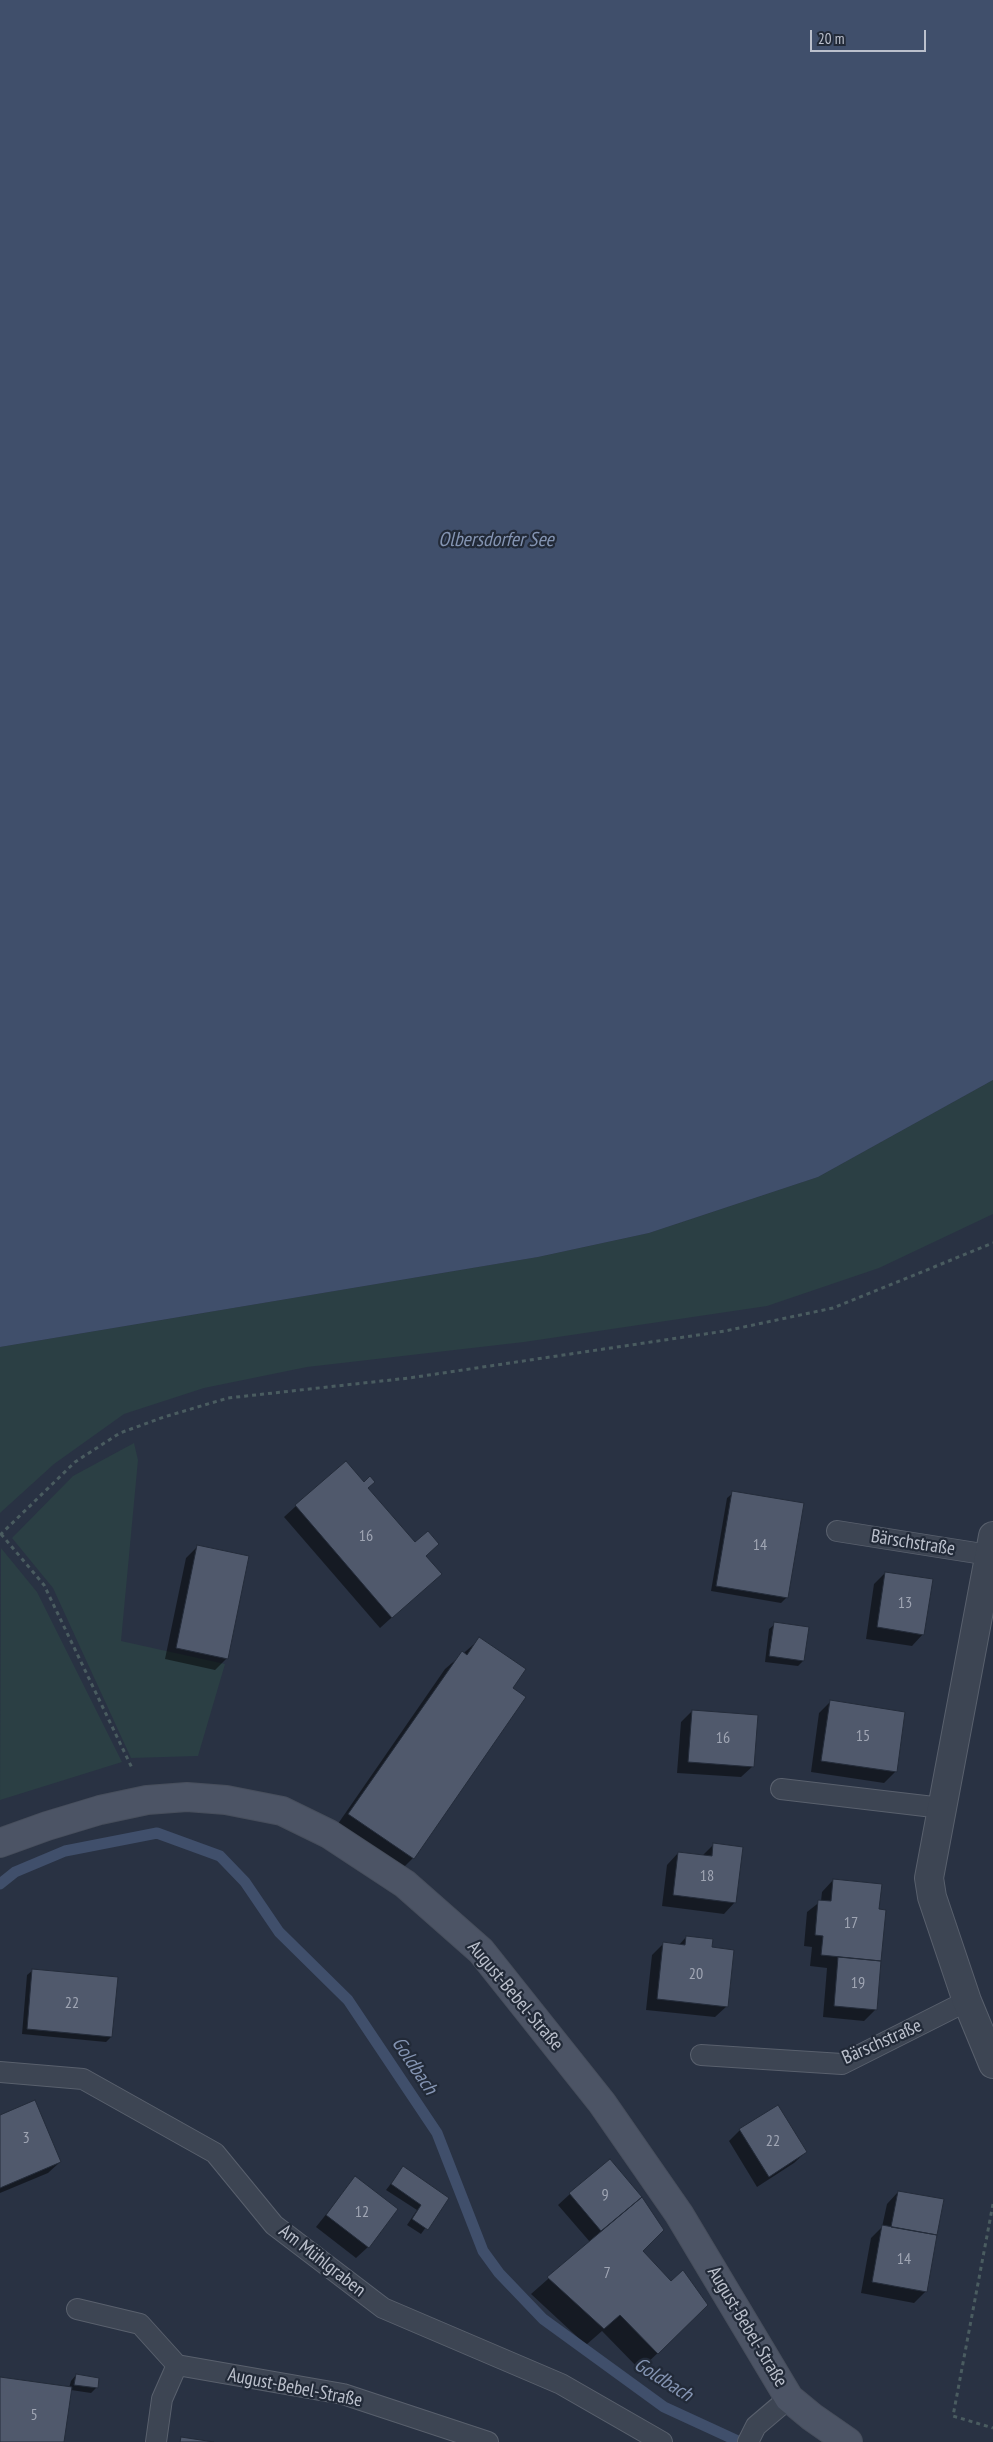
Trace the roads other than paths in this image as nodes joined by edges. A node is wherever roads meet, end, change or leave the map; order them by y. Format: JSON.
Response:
{"nodes":[{"id":1,"x":837,"y":1531,"type":"dead end"},
{"id":2,"x":991,"y":1546,"type":"edge"},
{"id":3,"x":781,"y":1789,"type":"dead end"},
{"id":4,"x":942,"y":1808,"type":"junction"},
{"id":5,"x":0,"y":1843,"type":"edge"},
{"id":6,"x":967,"y":2001,"type":"junction"},
{"id":7,"x":702,"y":2055,"type":"dead end"},
{"id":8,"x":993,"y":2064,"type":"edge"},
{"id":9,"x":0,"y":2072,"type":"edge"},
{"id":10,"x":78,"y":2309,"type":"dead end"},
{"id":11,"x":177,"y":2366,"type":"junction"},
{"id":12,"x":789,"y":2398,"type":"junction"},
{"id":13,"x":752,"y":2434,"type":"edge"},
{"id":14,"x":156,"y":2442,"type":"edge"},
{"id":15,"x":488,"y":2442,"type":"edge"},
{"id":16,"x":662,"y":2442,"type":"edge"},
{"id":17,"x":848,"y":2442,"type":"edge"}],
"edges":[{"from":1,"to":2,"type":"lane","name":"Bärschstraße"},
{"from":2,"to":4,"type":"street","name":"Bärschstraße"},
{"from":3,"to":4,"type":"lane"},
{"from":4,"to":6,"type":"street","name":"Bärschstraße"},
{"from":5,"to":12,"type":"street","name":"August-Bebel-Straße"},
{"from":6,"to":7,"type":"lane","name":"Bärschstraße"},
{"from":6,"to":8,"type":"street","name":"Bärschstraße"},
{"from":9,"to":16,"type":"lane","name":"Am Mühlgraben"},
{"from":10,"to":11,"type":"lane"},
{"from":11,"to":14,"type":"lane"},
{"from":11,"to":15,"type":"lane","name":"August-Bebel-Straße"},
{"from":12,"to":13,"type":"lane"},
{"from":12,"to":17,"type":"street","name":"August-Bebel-Straße"}]}
